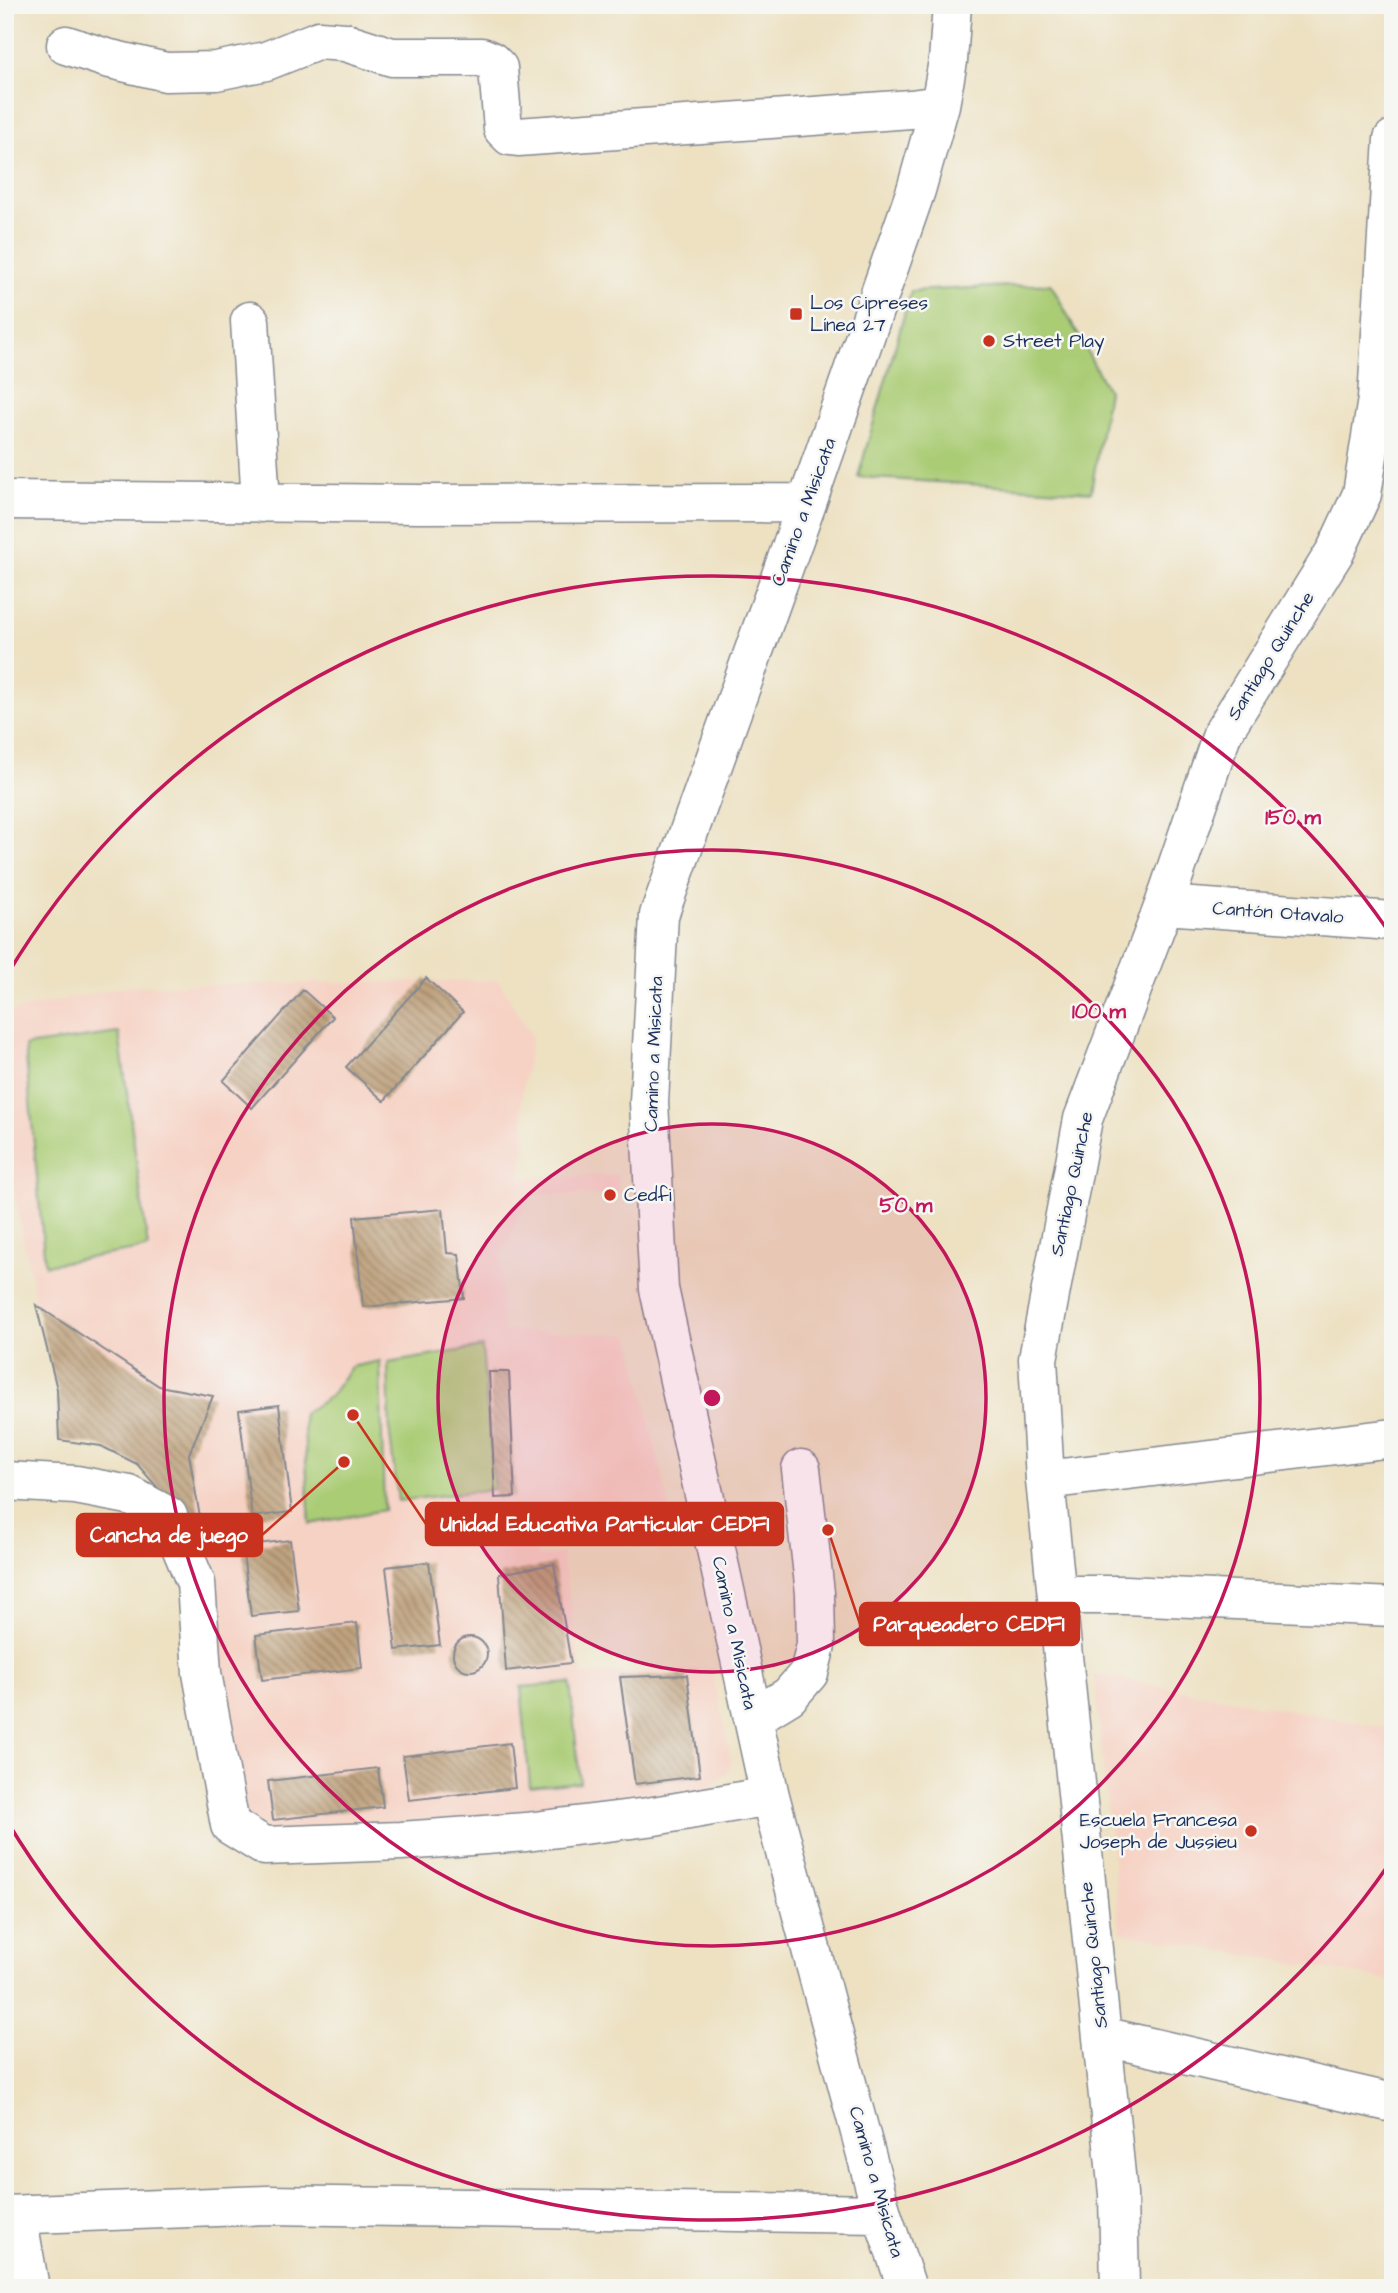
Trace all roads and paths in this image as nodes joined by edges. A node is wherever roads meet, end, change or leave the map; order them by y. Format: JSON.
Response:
{"nodes":[{"id":1,"x":952,"y":5,"type":"edge"},
{"id":2,"x":66,"y":44,"type":"dead end"},
{"id":3,"x":940,"y":105,"type":"junction"},
{"id":4,"x":1393,"y":139,"type":"edge"},
{"id":5,"x":250,"y":321,"type":"dead end"},
{"id":6,"x":5,"y":500,"type":"edge"},
{"id":7,"x":261,"y":503,"type":"junction"},
{"id":8,"x":807,"y":503,"type":"junction"},
{"id":9,"x":1164,"y":905,"type":"junction"},
{"id":10,"x":1393,"y":921,"type":"edge"},
{"id":11,"x":1393,"y":1438,"type":"edge"},
{"id":12,"x":801,"y":1469,"type":"dead end"},
{"id":13,"x":5,"y":1480,"type":"edge"},
{"id":14,"x":1045,"y":1480,"type":"junction"},
{"id":15,"x":1058,"y":1595,"type":"junction"},
{"id":16,"x":1393,"y":1607,"type":"edge"},
{"id":17,"x":753,"y":1718,"type":"junction"},
{"id":18,"x":770,"y":1796,"type":"junction"},
{"id":19,"x":1102,"y":2036,"type":"junction"},
{"id":20,"x":1393,"y":2104,"type":"edge"},
{"id":21,"x":883,"y":2214,"type":"junction"},
{"id":22,"x":11,"y":2215,"type":"edge"},
{"id":23,"x":30,"y":2288,"type":"edge"},
{"id":24,"x":907,"y":2288,"type":"edge"},
{"id":25,"x":1120,"y":2288,"type":"edge"}],
"edges":[{"from":1,"to":3,"type":"street","name":"Camino a Misicata"},
{"from":2,"to":3,"type":"street"},
{"from":3,"to":8,"type":"street","name":"Camino a Misicata"},
{"from":4,"to":9,"type":"street","name":"Santiago Quinche"},
{"from":5,"to":7,"type":"street"},
{"from":6,"to":7,"type":"street"},
{"from":7,"to":8,"type":"street"},
{"from":8,"to":17,"type":"street","name":"Camino a Misicata"},
{"from":9,"to":10,"type":"street","name":"Cantón Otavalo"},
{"from":9,"to":14,"type":"street","name":"Santiago Quinche"},
{"from":11,"to":14,"type":"street"},
{"from":12,"to":17,"type":"street"},
{"from":13,"to":18,"type":"street"},
{"from":14,"to":15,"type":"street","name":"Santiago Quinche"},
{"from":15,"to":16,"type":"street"},
{"from":15,"to":19,"type":"street","name":"Santiago Quinche"},
{"from":17,"to":18,"type":"street","name":"Camino a Misicata"},
{"from":18,"to":21,"type":"street","name":"Camino a Misicata"},
{"from":19,"to":20,"type":"street"},
{"from":19,"to":25,"type":"street","name":"Santiago Quinche"},
{"from":21,"to":22,"type":"street"},
{"from":21,"to":24,"type":"street","name":"Camino a Misicata"},
{"from":22,"to":23,"type":"street"}]}
